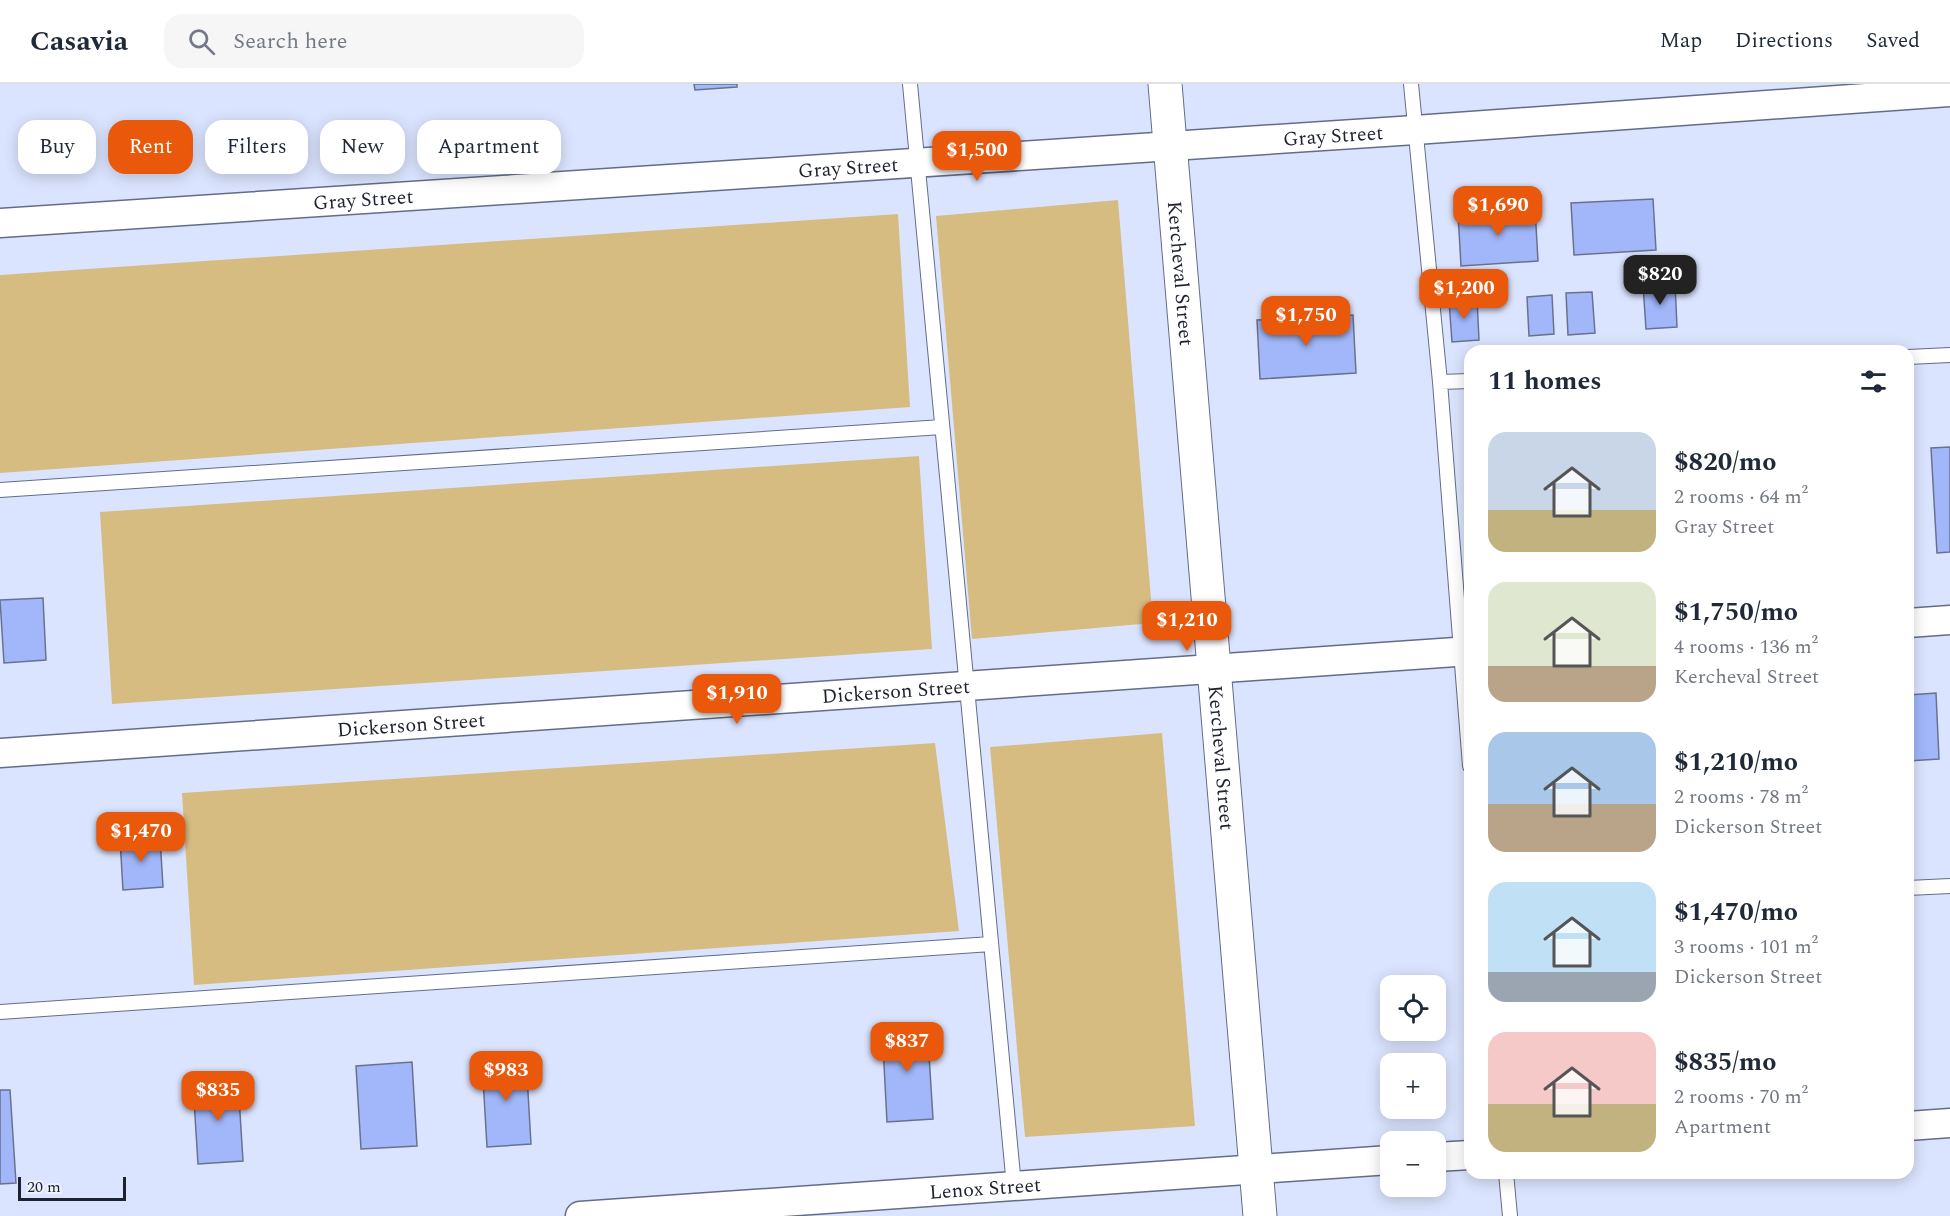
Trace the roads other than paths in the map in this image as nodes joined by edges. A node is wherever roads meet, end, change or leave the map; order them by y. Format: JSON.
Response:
{"nodes":[{"id":1,"x":910,"y":84,"type":"edge"},
{"id":2,"x":1165,"y":84,"type":"edge"},
{"id":3,"x":1411,"y":84,"type":"edge"},
{"id":4,"x":1950,"y":92,"type":"edge"},
{"id":5,"x":1415,"y":130,"type":"junction"},
{"id":6,"x":1170,"y":146,"type":"junction"},
{"id":7,"x":918,"y":163,"type":"junction"},
{"id":8,"x":0,"y":223,"type":"edge"},
{"id":9,"x":1950,"y":355,"type":"edge"},
{"id":10,"x":1914,"y":357,"type":"edge"},
{"id":11,"x":1464,"y":381,"type":"edge"},
{"id":12,"x":1440,"y":382,"type":"junction"},
{"id":13,"x":942,"y":427,"type":"junction"},
{"id":14,"x":0,"y":490,"type":"edge"},
{"id":15,"x":1950,"y":620,"type":"edge"},
{"id":16,"x":1914,"y":623,"type":"edge"},
{"id":17,"x":1464,"y":641,"type":"edge"},
{"id":18,"x":1464,"y":652,"type":"edge"},
{"id":19,"x":1214,"y":669,"type":"junction"},
{"id":20,"x":967,"y":686,"type":"junction"},
{"id":21,"x":0,"y":753,"type":"edge"},
{"id":22,"x":1950,"y":886,"type":"edge"},
{"id":23,"x":1914,"y":888,"type":"edge"},
{"id":24,"x":991,"y":944,"type":"junction"},
{"id":25,"x":0,"y":1012,"type":"edge"},
{"id":26,"x":1950,"y":1123,"type":"edge"},
{"id":27,"x":1914,"y":1126,"type":"edge"},
{"id":28,"x":1464,"y":1155,"type":"edge"},
{"id":29,"x":1446,"y":1156,"type":"edge"},
{"id":30,"x":1380,"y":1161,"type":"edge"},
{"id":31,"x":1256,"y":1169,"type":"junction"},
{"id":32,"x":1507,"y":1179,"type":"edge"},
{"id":33,"x":1014,"y":1186,"type":"junction"},
{"id":34,"x":580,"y":1216,"type":"edge"},
{"id":35,"x":1260,"y":1216,"type":"edge"},
{"id":36,"x":1510,"y":1216,"type":"edge"}],
"edges":[{"from":1,"to":7,"type":"lane"},
{"from":2,"to":6,"type":"street","name":"Kercheval Street"},
{"from":3,"to":5,"type":"lane"},
{"from":4,"to":5,"type":"street","name":"Gray Street"},
{"from":5,"to":6,"type":"street","name":"Gray Street"},
{"from":5,"to":12,"type":"lane"},
{"from":6,"to":7,"type":"street","name":"Gray Street"},
{"from":6,"to":19,"type":"street","name":"Kercheval Street"},
{"from":7,"to":8,"type":"street","name":"Gray Street"},
{"from":7,"to":13,"type":"lane"},
{"from":9,"to":10,"type":"lane"},
{"from":11,"to":12,"type":"lane"},
{"from":12,"to":17,"type":"lane"},
{"from":13,"to":14,"type":"lane"},
{"from":13,"to":20,"type":"lane"},
{"from":15,"to":16,"type":"street"},
{"from":18,"to":19,"type":"street","name":"Dickerson Street"},
{"from":19,"to":20,"type":"street","name":"Dickerson Street"},
{"from":19,"to":31,"type":"street","name":"Kercheval Street"},
{"from":20,"to":21,"type":"street","name":"Dickerson Street"},
{"from":20,"to":24,"type":"lane"},
{"from":22,"to":23,"type":"lane"},
{"from":24,"to":25,"type":"lane"},
{"from":24,"to":33,"type":"lane"},
{"from":26,"to":27,"type":"street"},
{"from":28,"to":29,"type":"street"},
{"from":30,"to":31,"type":"street","name":"Lenox Street"},
{"from":31,"to":33,"type":"street","name":"Lenox Street"},
{"from":31,"to":35,"type":"street","name":"Kercheval Street"},
{"from":32,"to":36,"type":"lane"},
{"from":33,"to":34,"type":"street","name":"Lenox Street"}]}
